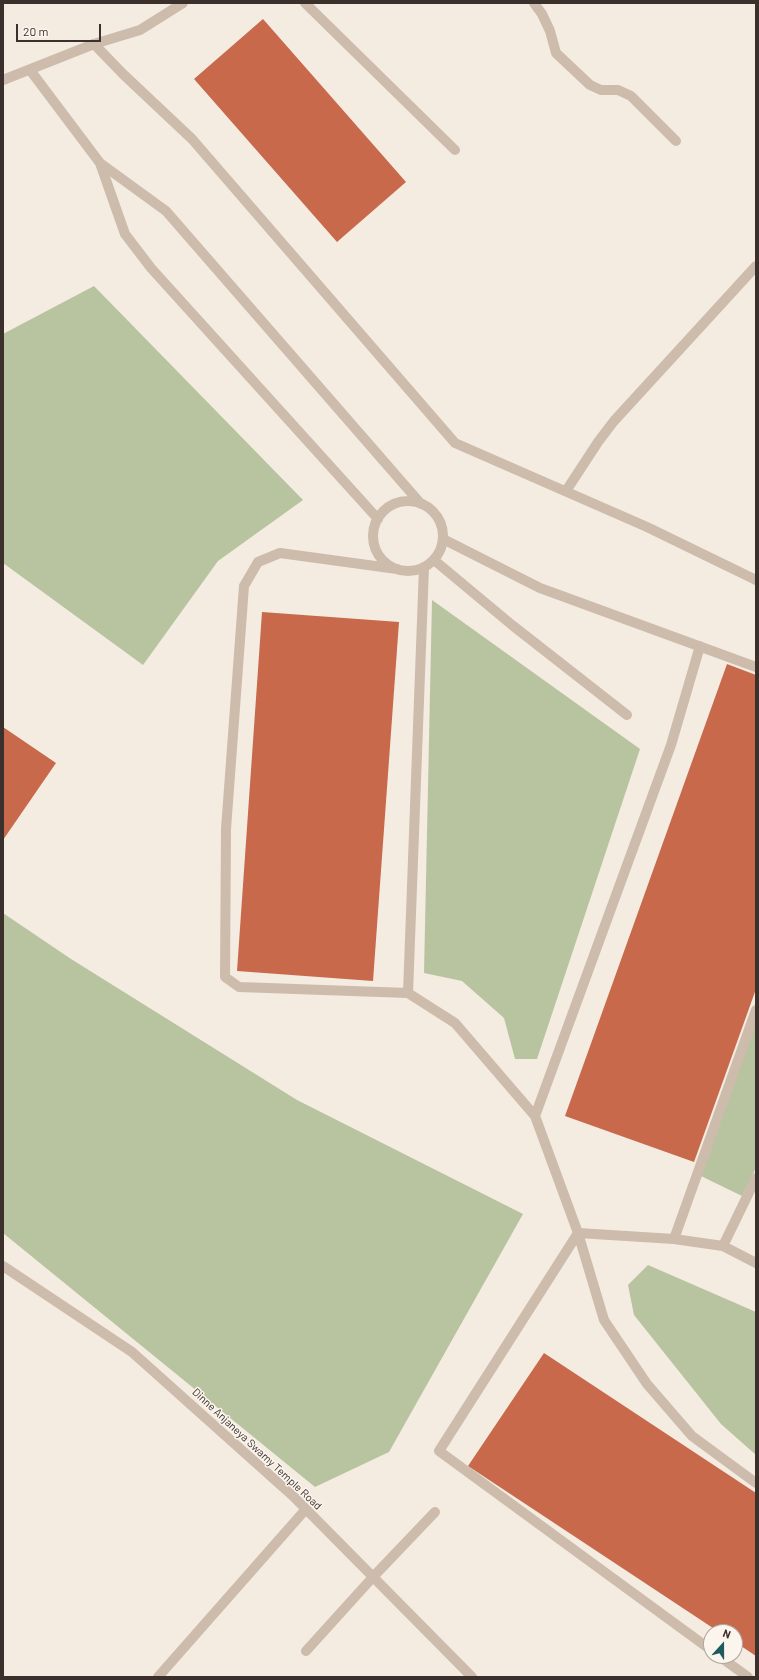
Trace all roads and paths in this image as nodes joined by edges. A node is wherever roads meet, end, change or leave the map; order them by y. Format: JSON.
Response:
{"nodes":[{"id":1,"x":183,"y":3,"type":"edge"},
{"id":2,"x":305,"y":3,"type":"edge"},
{"id":3,"x":534,"y":3,"type":"edge"},
{"id":4,"x":94,"y":44,"type":"junction"},
{"id":5,"x":30,"y":70,"type":"junction"},
{"id":6,"x":3,"y":80,"type":"edge"},
{"id":7,"x":676,"y":141,"type":"dead end"},
{"id":8,"x":455,"y":150,"type":"dead end"},
{"id":9,"x":100,"y":163,"type":"junction"},
{"id":10,"x":756,"y":266,"type":"edge"},
{"id":11,"x":566,"y":491,"type":"junction"},
{"id":12,"x":421,"y":504,"type":"junction"},
{"id":13,"x":378,"y":519,"type":"junction"},
{"id":14,"x":443,"y":539,"type":"junction"},
{"id":15,"x":434,"y":560,"type":"junction"},
{"id":16,"x":424,"y":567,"type":"junction"},
{"id":17,"x":397,"y":569,"type":"junction"},
{"id":18,"x":756,"y":580,"type":"edge"},
{"id":19,"x":700,"y":646,"type":"junction"},
{"id":20,"x":756,"y":667,"type":"edge"},
{"id":21,"x":627,"y":716,"type":"dead end"},
{"id":22,"x":408,"y":993,"type":"junction"},
{"id":23,"x":756,"y":1010,"type":"edge"},
{"id":24,"x":535,"y":1116,"type":"junction"},
{"id":25,"x":756,"y":1178,"type":"edge"},
{"id":26,"x":578,"y":1234,"type":"junction"},
{"id":27,"x":674,"y":1239,"type":"junction"},
{"id":28,"x":723,"y":1246,"type":"junction"},
{"id":29,"x":756,"y":1263,"type":"edge"},
{"id":30,"x":3,"y":1266,"type":"edge"},
{"id":31,"x":756,"y":1483,"type":"edge"},
{"id":32,"x":306,"y":1509,"type":"junction"},
{"id":33,"x":435,"y":1512,"type":"dead end"},
{"id":34,"x":373,"y":1577,"type":"junction"},
{"id":35,"x":703,"y":1644,"type":"edge"},
{"id":36,"x":306,"y":1651,"type":"dead end"},
{"id":37,"x":730,"y":1664,"type":"edge"},
{"id":38,"x":158,"y":1677,"type":"edge"},
{"id":39,"x":472,"y":1677,"type":"edge"},
{"id":40,"x":748,"y":1677,"type":"edge"}],
"edges":[{"from":1,"to":4,"type":"street"},
{"from":2,"to":8,"type":"street"},
{"from":3,"to":7,"type":"street"},
{"from":4,"to":5,"type":"street"},
{"from":4,"to":11,"type":"street"},
{"from":5,"to":6,"type":"street"},
{"from":5,"to":9,"type":"street"},
{"from":9,"to":12,"type":"street"},
{"from":9,"to":13,"type":"street"},
{"from":10,"to":11,"type":"street"},
{"from":11,"to":18,"type":"street"},
{"from":12,"to":13,"type":"street"},
{"from":12,"to":14,"type":"street"},
{"from":13,"to":17,"type":"street"},
{"from":14,"to":15,"type":"street"},
{"from":14,"to":19,"type":"street"},
{"from":15,"to":16,"type":"street"},
{"from":15,"to":21,"type":"street"},
{"from":16,"to":17,"type":"street"},
{"from":16,"to":22,"type":"street"},
{"from":17,"to":22,"type":"street"},
{"from":19,"to":20,"type":"street"},
{"from":19,"to":24,"type":"street"},
{"from":22,"to":24,"type":"street"},
{"from":23,"to":27,"type":"street"},
{"from":24,"to":26,"type":"street"},
{"from":25,"to":28,"type":"street"},
{"from":26,"to":27,"type":"street"},
{"from":26,"to":31,"type":"street"},
{"from":26,"to":35,"type":"street"},
{"from":27,"to":28,"type":"street"},
{"from":28,"to":29,"type":"street"},
{"from":30,"to":32,"type":"street","name":"Dinne Anjaneya Swamy Temple Road"},
{"from":32,"to":34,"type":"street","name":"Dinne Anjaneya Swamy Temple Road"},
{"from":32,"to":38,"type":"street"},
{"from":33,"to":34,"type":"street"},
{"from":34,"to":36,"type":"street"},
{"from":34,"to":39,"type":"street","name":"Dinne Anjaneya Swamy Temple Road"},
{"from":37,"to":40,"type":"street"}]}
